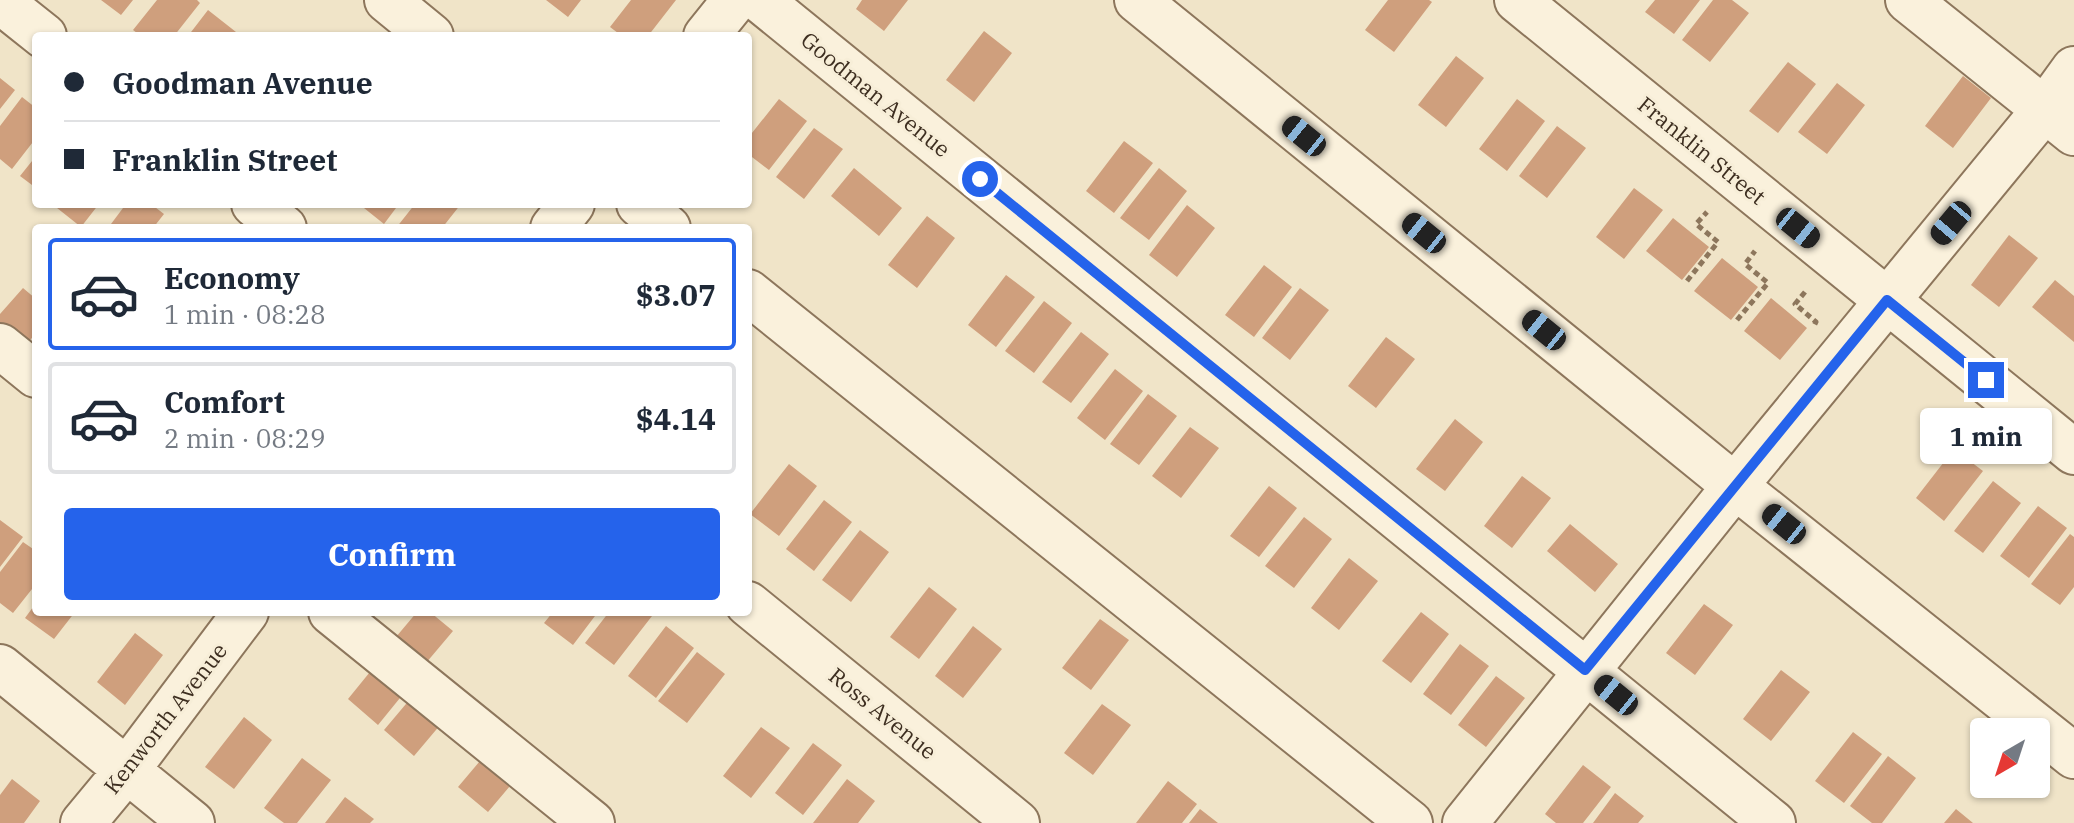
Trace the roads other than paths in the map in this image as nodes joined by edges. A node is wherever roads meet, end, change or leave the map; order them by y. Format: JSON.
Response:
{"nodes":[{"id":1,"x":387,"y":0,"type":"edge"},
{"id":2,"x":735,"y":0,"type":"edge"},
{"id":3,"x":760,"y":0,"type":"edge"},
{"id":4,"x":1137,"y":0,"type":"edge"},
{"id":5,"x":1517,"y":0,"type":"edge"},
{"id":6,"x":1908,"y":0,"type":"edge"},
{"id":7,"x":0,"y":1,"type":"edge"},
{"id":8,"x":39,"y":32,"type":"edge"},
{"id":9,"x":426,"y":32,"type":"edge"},
{"id":10,"x":709,"y":32,"type":"edge"},
{"id":11,"x":2074,"y":69,"type":"edge"},
{"id":12,"x":2060,"y":121,"type":"edge"},
{"id":13,"x":259,"y":208,"type":"edge"},
{"id":14,"x":569,"y":208,"type":"edge"},
{"id":15,"x":644,"y":208,"type":"edge"},
{"id":16,"x":279,"y":224,"type":"edge"},
{"id":17,"x":556,"y":224,"type":"edge"},
{"id":18,"x":663,"y":224,"type":"edge"},
{"id":19,"x":752,"y":295,"type":"edge"},
{"id":20,"x":1887,"y":300,"type":"junction"},
{"id":21,"x":0,"y":346,"type":"edge"},
{"id":22,"x":32,"y":372,"type":"edge"},
{"id":23,"x":2074,"y":452,"type":"edge"},
{"id":24,"x":1735,"y":486,"type":"junction"},
{"id":25,"x":752,"y":607,"type":"edge"},
{"id":26,"x":243,"y":616,"type":"edge"},
{"id":27,"x":336,"y":616,"type":"edge"},
{"id":28,"x":0,"y":667,"type":"edge"},
{"id":29,"x":1585,"y":670,"type":"junction"},
{"id":30,"x":2074,"y":756,"type":"edge"},
{"id":31,"x":127,"y":770,"type":"junction"},
{"id":32,"x":83,"y":823,"type":"edge"},
{"id":33,"x":192,"y":823,"type":"edge"},
{"id":34,"x":592,"y":823,"type":"edge"},
{"id":35,"x":1017,"y":823,"type":"edge"},
{"id":36,"x":1410,"y":823,"type":"edge"},
{"id":37,"x":1465,"y":823,"type":"edge"},
{"id":38,"x":1773,"y":823,"type":"edge"}],
"edges":[{"from":1,"to":9,"type":"street"},
{"from":2,"to":10,"type":"street"},
{"from":3,"to":29,"type":"street","name":"Goodman Avenue"},
{"from":4,"to":24,"type":"street"},
{"from":5,"to":20,"type":"street","name":"Franklin Street"},
{"from":6,"to":12,"type":"street"},
{"from":7,"to":8,"type":"street"},
{"from":11,"to":12,"type":"street"},
{"from":12,"to":20,"type":"street"},
{"from":13,"to":16,"type":"street"},
{"from":14,"to":17,"type":"street"},
{"from":15,"to":18,"type":"street"},
{"from":19,"to":36,"type":"street"},
{"from":20,"to":23,"type":"street","name":"Franklin Street"},
{"from":20,"to":24,"type":"street"},
{"from":21,"to":22,"type":"street"},
{"from":24,"to":29,"type":"street"},
{"from":24,"to":30,"type":"street"},
{"from":25,"to":35,"type":"street","name":"Ross Avenue"},
{"from":26,"to":31,"type":"street","name":"Kenworth Avenue"},
{"from":27,"to":34,"type":"street"},
{"from":28,"to":31,"type":"street"},
{"from":29,"to":37,"type":"street"},
{"from":29,"to":38,"type":"street","name":"Goodman Avenue"},
{"from":31,"to":32,"type":"street","name":"Kenworth Avenue"},
{"from":31,"to":33,"type":"street"}]}
